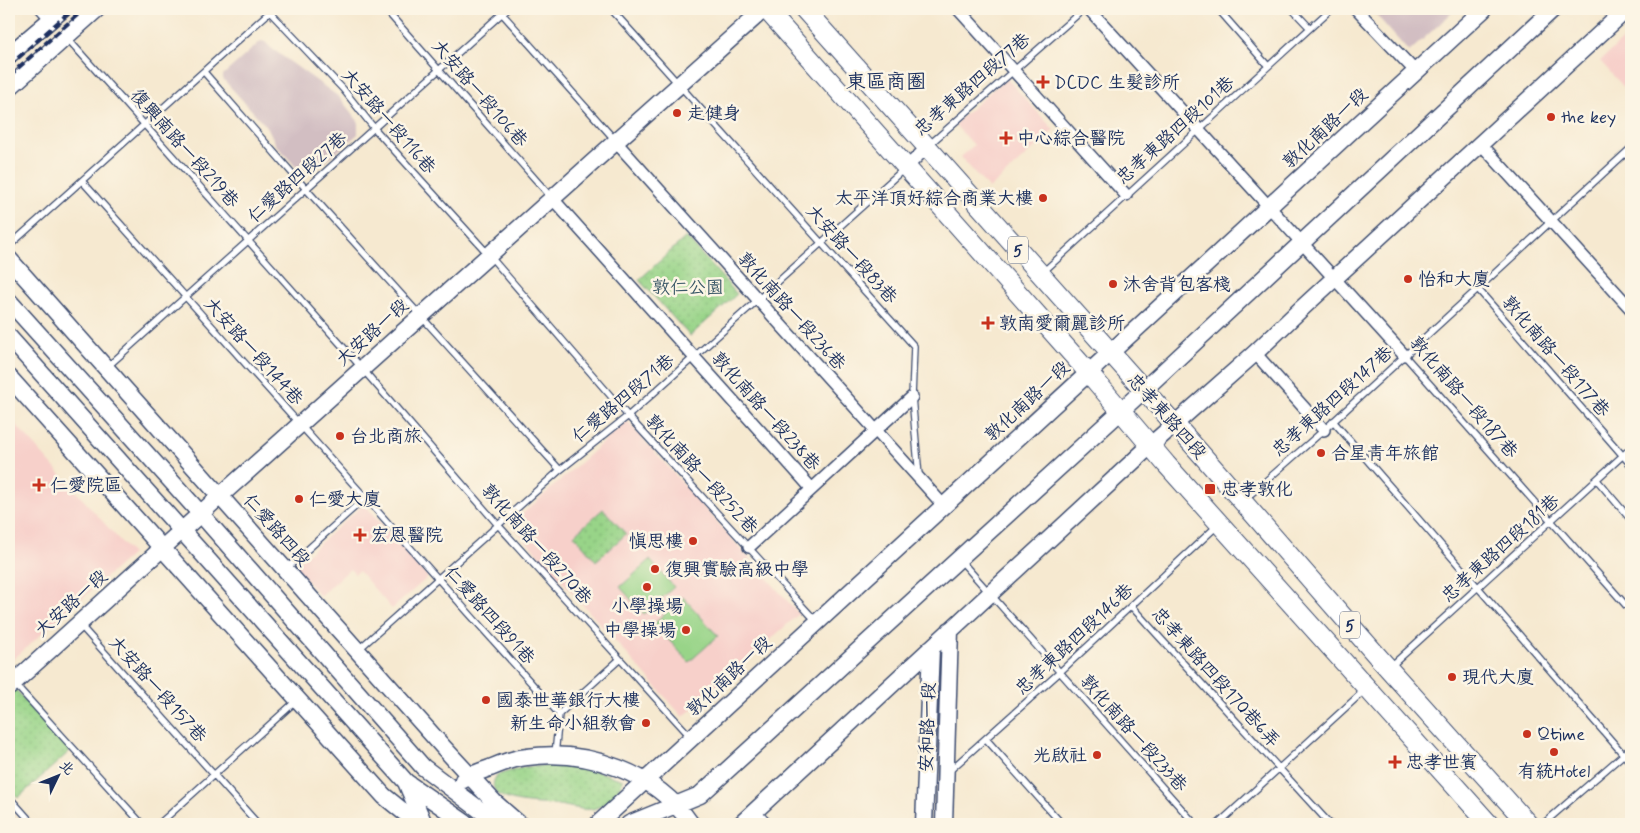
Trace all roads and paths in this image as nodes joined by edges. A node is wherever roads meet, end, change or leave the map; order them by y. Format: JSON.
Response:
{"nodes":[{"id":1,"x":62,"y":9,"type":"edge"},
{"id":2,"x":97,"y":9,"type":"edge"},
{"id":3,"x":385,"y":9,"type":"edge"},
{"id":4,"x":611,"y":9,"type":"edge"},
{"id":5,"x":765,"y":9,"type":"edge"},
{"id":6,"x":804,"y":9,"type":"edge"},
{"id":7,"x":958,"y":9,"type":"edge"},
{"id":8,"x":1084,"y":9,"type":"edge"},
{"id":9,"x":1089,"y":9,"type":"edge"},
{"id":10,"x":1218,"y":9,"type":"edge"},
{"id":11,"x":1292,"y":9,"type":"edge"},
{"id":12,"x":1331,"y":9,"type":"edge"},
{"id":13,"x":1356,"y":9,"type":"edge"},
{"id":14,"x":1484,"y":9,"type":"edge"},
{"id":15,"x":1553,"y":9,"type":"edge"},
{"id":16,"x":1627,"y":9,"type":"edge"},
{"id":17,"x":270,"y":10,"type":"edge"},
{"id":18,"x":502,"y":10,"type":"edge"},
{"id":19,"x":43,"y":15,"type":"edge"},
{"id":20,"x":1310,"y":28,"type":"junction"},
{"id":21,"x":66,"y":37,"type":"junction"},
{"id":22,"x":9,"y":56,"type":"edge"},
{"id":23,"x":1268,"y":66,"type":"junction"},
{"id":24,"x":439,"y":70,"type":"junction"},
{"id":25,"x":1013,"y":71,"type":"junction"},
{"id":26,"x":204,"y":72,"type":"junction"},
{"id":27,"x":1415,"y":72,"type":"junction"},
{"id":28,"x":678,"y":84,"type":"junction"},
{"id":29,"x":9,"y":88,"type":"edge"},
{"id":30,"x":144,"y":125,"type":"junction"},
{"id":31,"x":374,"y":128,"type":"junction"},
{"id":32,"x":1200,"y":129,"type":"junction"},
{"id":33,"x":615,"y":141,"type":"junction"},
{"id":34,"x":1480,"y":144,"type":"junction"},
{"id":35,"x":927,"y":147,"type":"junction"},
{"id":36,"x":1631,"y":148,"type":"edge"},
{"id":37,"x":1626,"y":154,"type":"junction"},
{"id":38,"x":1631,"y":160,"type":"edge"},
{"id":39,"x":906,"y":166,"type":"junction"},
{"id":40,"x":82,"y":181,"type":"junction"},
{"id":41,"x":306,"y":189,"type":"junction"},
{"id":42,"x":1126,"y":195,"type":"junction"},
{"id":43,"x":552,"y":198,"type":"junction"},
{"id":44,"x":1270,"y":206,"type":"junction"},
{"id":45,"x":1552,"y":221,"type":"junction"},
{"id":46,"x":248,"y":241,"type":"junction"},
{"id":47,"x":1301,"y":241,"type":"junction"},
{"id":48,"x":821,"y":243,"type":"junction"},
{"id":49,"x":9,"y":246,"type":"edge"},
{"id":50,"x":489,"y":254,"type":"junction"},
{"id":51,"x":9,"y":258,"type":"edge"},
{"id":52,"x":1040,"y":274,"type":"junction"},
{"id":53,"x":1334,"y":278,"type":"junction"},
{"id":54,"x":1477,"y":288,"type":"junction"},
{"id":55,"x":185,"y":297,"type":"junction"},
{"id":56,"x":9,"y":300,"type":"edge"},
{"id":57,"x":758,"y":300,"type":"junction"},
{"id":58,"x":1631,"y":310,"type":"edge"},
{"id":59,"x":421,"y":315,"type":"junction"},
{"id":60,"x":9,"y":337,"type":"edge"},
{"id":61,"x":1110,"y":352,"type":"junction"},
{"id":62,"x":1255,"y":353,"type":"junction"},
{"id":63,"x":1404,"y":355,"type":"junction"},
{"id":64,"x":694,"y":357,"type":"junction"},
{"id":65,"x":106,"y":368,"type":"junction"},
{"id":66,"x":362,"y":368,"type":"junction"},
{"id":67,"x":1088,"y":372,"type":"junction"},
{"id":68,"x":9,"y":377,"type":"edge"},
{"id":69,"x":1143,"y":390,"type":"junction"},
{"id":70,"x":912,"y":397,"type":"junction"},
{"id":71,"x":1122,"y":410,"type":"junction"},
{"id":72,"x":628,"y":416,"type":"junction"},
{"id":73,"x":1333,"y":421,"type":"junction"},
{"id":74,"x":300,"y":424,"type":"junction"},
{"id":75,"x":1174,"y":425,"type":"junction"},
{"id":76,"x":876,"y":430,"type":"junction"},
{"id":77,"x":1324,"y":430,"type":"junction"},
{"id":78,"x":1151,"y":446,"type":"junction"},
{"id":79,"x":1631,"y":448,"type":"edge"},
{"id":80,"x":1623,"y":456,"type":"junction"},
{"id":81,"x":1631,"y":465,"type":"edge"},
{"id":82,"x":560,"y":470,"type":"junction"},
{"id":83,"x":919,"y":478,"type":"junction"},
{"id":84,"x":1596,"y":480,"type":"junction"},
{"id":85,"x":812,"y":489,"type":"junction"},
{"id":86,"x":220,"y":496,"type":"junction"},
{"id":87,"x":366,"y":498,"type":"junction"},
{"id":88,"x":1242,"y":502,"type":"junction"},
{"id":89,"x":944,"y":506,"type":"junction"},
{"id":90,"x":200,"y":513,"type":"junction"},
{"id":91,"x":1631,"y":520,"type":"edge"},
{"id":92,"x":1551,"y":522,"type":"junction"},
{"id":93,"x":1220,"y":524,"type":"junction"},
{"id":94,"x":498,"y":525,"type":"junction"},
{"id":95,"x":182,"y":530,"type":"junction"},
{"id":96,"x":749,"y":547,"type":"junction"},
{"id":97,"x":162,"y":548,"type":"junction"},
{"id":98,"x":959,"y":559,"type":"junction"},
{"id":99,"x":286,"y":570,"type":"junction"},
{"id":100,"x":438,"y":578,"type":"junction"},
{"id":101,"x":1479,"y":587,"type":"junction"},
{"id":102,"x":990,"y":594,"type":"junction"},
{"id":103,"x":1131,"y":606,"type":"junction"},
{"id":104,"x":1631,"y":612,"type":"edge"},
{"id":105,"x":817,"y":622,"type":"junction"},
{"id":106,"x":78,"y":623,"type":"junction"},
{"id":107,"x":950,"y":630,"type":"junction"},
{"id":108,"x":931,"y":648,"type":"junction"},
{"id":109,"x":357,"y":650,"type":"junction"},
{"id":110,"x":620,"y":659,"type":"junction"},
{"id":111,"x":1389,"y":669,"type":"junction"},
{"id":112,"x":1060,"y":672,"type":"junction"},
{"id":113,"x":11,"y":685,"type":"edge"},
{"id":114,"x":1367,"y":688,"type":"junction"},
{"id":115,"x":298,"y":700,"type":"junction"},
{"id":116,"x":559,"y":714,"type":"junction"},
{"id":117,"x":692,"y":738,"type":"junction"},
{"id":118,"x":986,"y":739,"type":"junction"},
{"id":119,"x":1631,"y":748,"type":"edge"},
{"id":120,"x":555,"y":755,"type":"junction"},
{"id":121,"x":1624,"y":755,"type":"junction"},
{"id":122,"x":1631,"y":763,"type":"edge"},
{"id":123,"x":1279,"y":768,"type":"junction"},
{"id":124,"x":946,"y":774,"type":"junction"},
{"id":125,"x":469,"y":775,"type":"junction"},
{"id":126,"x":215,"y":776,"type":"junction"},
{"id":127,"x":644,"y":781,"type":"junction"},
{"id":128,"x":406,"y":782,"type":"junction"},
{"id":129,"x":451,"y":787,"type":"junction"},
{"id":130,"x":700,"y":795,"type":"junction"},
{"id":131,"x":9,"y":797,"type":"edge"},
{"id":132,"x":434,"y":801,"type":"junction"},
{"id":133,"x":676,"y":806,"type":"junction"},
{"id":134,"x":756,"y":810,"type":"junction"},
{"id":135,"x":418,"y":821,"type":"edge"},
{"id":136,"x":687,"y":822,"type":"edge"},
{"id":137,"x":33,"y":824,"type":"edge"},
{"id":138,"x":142,"y":824,"type":"edge"},
{"id":139,"x":159,"y":824,"type":"edge"},
{"id":140,"x":258,"y":824,"type":"edge"},
{"id":141,"x":467,"y":824,"type":"edge"},
{"id":142,"x":505,"y":824,"type":"edge"},
{"id":143,"x":519,"y":824,"type":"edge"},
{"id":144,"x":598,"y":824,"type":"edge"},
{"id":145,"x":629,"y":824,"type":"edge"},
{"id":146,"x":741,"y":824,"type":"edge"},
{"id":147,"x":770,"y":824,"type":"edge"},
{"id":148,"x":924,"y":824,"type":"edge"},
{"id":149,"x":944,"y":824,"type":"edge"},
{"id":150,"x":1062,"y":824,"type":"edge"},
{"id":151,"x":1196,"y":824,"type":"edge"},
{"id":152,"x":1218,"y":824,"type":"edge"},
{"id":153,"x":1330,"y":824,"type":"edge"},
{"id":154,"x":1489,"y":824,"type":"edge"},
{"id":155,"x":1528,"y":824,"type":"edge"},
{"id":156,"x":1543,"y":824,"type":"edge"}],
"edges":[{"from":1,"to":19,"type":"main road"},
{"from":2,"to":21,"type":"main road"},
{"from":3,"to":24,"type":"lane","name":"大安路一段106巷"},
{"from":4,"to":28,"type":"lane","name":"大安路一段83巷"},
{"from":5,"to":28,"type":"main road","name":"大安路一段"},
{"from":5,"to":39,"type":"main road","name":"忠孝東路四段","number":"5"},
{"from":6,"to":35,"type":"main road","name":"忠孝東路四段","number":"5"},
{"from":7,"to":25,"type":"street"},
{"from":8,"to":25,"type":"lane","name":"忠孝東路四段77巷"},
{"from":9,"to":32,"type":"street","name":"敦化南路一段187巷"},
{"from":10,"to":23,"type":"lane"},
{"from":11,"to":20,"type":"lane"},
{"from":12,"to":20,"type":"lane","name":"忠孝東路四段101巷"},
{"from":13,"to":27,"type":"street"},
{"from":14,"to":27,"type":"main road","name":"敦化南路一段"},
{"from":15,"to":47,"type":"main road"},
{"from":16,"to":34,"type":"main road"},
{"from":17,"to":26,"type":"lane"},
{"from":17,"to":31,"type":"lane","name":"大安路一段116巷"},
{"from":18,"to":24,"type":"lane","name":"仁愛路四段27巷"},
{"from":18,"to":33,"type":"lane"},
{"from":19,"to":22,"type":"main road"},
{"from":20,"to":23,"type":"lane","name":"忠孝東路四段101巷"},
{"from":21,"to":29,"type":"main road"},
{"from":21,"to":30,"type":"lane","name":"復興南路一段219巷"},
{"from":23,"to":32,"type":"lane","name":"忠孝東路四段101巷"},
{"from":24,"to":31,"type":"lane","name":"仁愛路四段27巷"},
{"from":24,"to":43,"type":"lane","name":"大安路一段106巷"},
{"from":25,"to":35,"type":"lane","name":"忠孝東路四段77巷"},
{"from":25,"to":42,"type":"street"},
{"from":26,"to":30,"type":"lane"},
{"from":26,"to":41,"type":"lane"},
{"from":27,"to":44,"type":"main road","name":"敦化南路一段"},
{"from":28,"to":33,"type":"main road","name":"大安路一段"},
{"from":28,"to":48,"type":"lane","name":"大安路一段83巷"},
{"from":30,"to":40,"type":"lane"},
{"from":30,"to":46,"type":"lane","name":"復興南路一段219巷"},
{"from":31,"to":41,"type":"lane","name":"仁愛路四段27巷"},
{"from":31,"to":50,"type":"lane","name":"大安路一段116巷"},
{"from":32,"to":42,"type":"lane","name":"忠孝東路四段101巷"},
{"from":32,"to":44,"type":"street","name":"敦化南路一段187巷"},
{"from":33,"to":43,"type":"main road","name":"大安路一段"},
{"from":33,"to":57,"type":"street","name":"敦化南路一段236巷"},
{"from":34,"to":45,"type":"street"},
{"from":34,"to":53,"type":"main road"},
{"from":35,"to":39,"type":"street","name":"忠孝東路四段77巷"},
{"from":35,"to":52,"type":"main road","name":"忠孝東路四段","number":"5"},
{"from":36,"to":37,"type":"lane","name":"忠孝東路四段147巷"},
{"from":37,"to":38,"type":"lane"},
{"from":37,"to":45,"type":"lane","name":"忠孝東路四段147巷"},
{"from":39,"to":48,"type":"lane","name":"仁愛路四段71巷"},
{"from":39,"to":67,"type":"main road","name":"忠孝東路四段","number":"5"},
{"from":40,"to":49,"type":"lane"},
{"from":40,"to":55,"type":"lane","name":"大安路一段144巷"},
{"from":41,"to":46,"type":"lane","name":"仁愛路四段27巷"},
{"from":41,"to":59,"type":"lane"},
{"from":42,"to":52,"type":"lane","name":"忠孝東路四段101巷"},
{"from":43,"to":50,"type":"main road","name":"大安路一段"},
{"from":43,"to":64,"type":"street","name":"敦化南路一段238巷"},
{"from":44,"to":47,"type":"street","name":"敦化南路一段187巷"},
{"from":44,"to":61,"type":"main road","name":"敦化南路一段"},
{"from":45,"to":54,"type":"lane","name":"忠孝東路四段147巷"},
{"from":45,"to":58,"type":"street"},
{"from":46,"to":55,"type":"lane","name":"仁愛路四段27巷"},
{"from":46,"to":66,"type":"lane","name":"復興南路一段219巷"},
{"from":47,"to":53,"type":"street","name":"敦化南路一段187巷"},
{"from":47,"to":69,"type":"main road"},
{"from":48,"to":57,"type":"lane","name":"仁愛路四段71巷"},
{"from":48,"to":70,"type":"lane","name":"大安路一段83巷"},
{"from":50,"to":59,"type":"main road","name":"大安路一段"},
{"from":50,"to":72,"type":"lane","name":"敦化南路一段252巷"},
{"from":51,"to":65,"type":"main road","name":"仁愛路四段"},
{"from":52,"to":61,"type":"main road","name":"忠孝東路四段","number":"5"},
{"from":53,"to":62,"type":"main road"},
{"from":53,"to":63,"type":"street","name":"敦化南路一段187巷"},
{"from":54,"to":63,"type":"lane","name":"忠孝東路四段147巷"},
{"from":54,"to":80,"type":"lane","name":"敦化南路一段177巷"},
{"from":55,"to":65,"type":"lane","name":"仁愛路四段27巷"},
{"from":55,"to":74,"type":"lane","name":"大安路一段144巷"},
{"from":56,"to":90,"type":"main road"},
{"from":57,"to":64,"type":"lane","name":"仁愛路四段71巷"},
{"from":57,"to":76,"type":"street","name":"敦化南路一段236巷"},
{"from":59,"to":66,"type":"main road","name":"大安路一段"},
{"from":59,"to":82,"type":"lane"},
{"from":60,"to":95,"type":"main road"},
{"from":61,"to":67,"type":"main road","name":"敦化南路一段"},
{"from":61,"to":69,"type":"main road","name":"忠孝東路四段","number":"5"},
{"from":62,"to":75,"type":"main road"},
{"from":62,"to":77,"type":"street"},
{"from":63,"to":73,"type":"lane","name":"忠孝東路四段147巷"},
{"from":63,"to":92,"type":"lane","name":"敦化南路一段187巷"},
{"from":64,"to":72,"type":"lane","name":"仁愛路四段71巷"},
{"from":64,"to":85,"type":"street","name":"敦化南路一段238巷"},
{"from":65,"to":86,"type":"main road","name":"仁愛路四段"},
{"from":66,"to":74,"type":"main road","name":"大安路一段"},
{"from":66,"to":94,"type":"lane","name":"敦化南路一段270巷"},
{"from":67,"to":71,"type":"main road","name":"忠孝東路四段","number":"5"},
{"from":67,"to":89,"type":"main road","name":"敦化南路一段"},
{"from":68,"to":97,"type":"main road"},
{"from":69,"to":71,"type":"main road"},
{"from":69,"to":75,"type":"main road","name":"忠孝東路四段","number":"5"},
{"from":70,"to":76,"type":"street"},
{"from":70,"to":83,"type":"lane","name":"大安路一段83巷"},
{"from":71,"to":78,"type":"main road","name":"忠孝東路四段","number":"5"},
{"from":71,"to":98,"type":"main road"},
{"from":72,"to":82,"type":"lane","name":"仁愛路四段71巷"},
{"from":72,"to":96,"type":"lane","name":"敦化南路一段252巷"},
{"from":73,"to":77,"type":"lane","name":"忠孝東路四段147巷"},
{"from":73,"to":101,"type":"lane"},
{"from":74,"to":86,"type":"main road","name":"大安路一段"},
{"from":74,"to":87,"type":"lane","name":"仁愛路四段91巷"},
{"from":75,"to":78,"type":"main road"},
{"from":75,"to":88,"type":"main road","name":"忠孝東路四段","number":"5"},
{"from":76,"to":83,"type":"street","name":"敦化南路一段236巷"},
{"from":76,"to":85,"type":"street"},
{"from":77,"to":88,"type":"lane","name":"忠孝東路四段147巷"},
{"from":78,"to":93,"type":"main road","name":"忠孝東路四段","number":"5"},
{"from":78,"to":102,"type":"main road"},
{"from":79,"to":80,"type":"lane","name":"忠孝東路四段181巷"},
{"from":80,"to":81,"type":"lane","name":"敦化南路一段177巷"},
{"from":80,"to":84,"type":"lane","name":"忠孝東路四段181巷"},
{"from":82,"to":94,"type":"lane","name":"仁愛路四段71巷"},
{"from":83,"to":89,"type":"street","name":"敦化南路一段236巷"},
{"from":84,"to":91,"type":"lane"},
{"from":84,"to":92,"type":"lane","name":"忠孝東路四段181巷"},
{"from":85,"to":96,"type":"street"},
{"from":86,"to":90,"type":"main road","name":"大安路一段"},
{"from":86,"to":99,"type":"main road","name":"仁愛路四段"},
{"from":87,"to":99,"type":"lane"},
{"from":87,"to":100,"type":"lane","name":"仁愛路四段91巷"},
{"from":88,"to":111,"type":"main road","name":"忠孝東路四段","number":"5"},
{"from":89,"to":105,"type":"main road","name":"敦化南路一段"},
{"from":90,"to":95,"type":"main road","name":"大安路一段"},
{"from":90,"to":129,"type":"main road"},
{"from":92,"to":101,"type":"lane","name":"忠孝東路四段181巷"},
{"from":92,"to":104,"type":"lane","name":"敦化南路一段187巷"},
{"from":93,"to":103,"type":"lane","name":"忠孝東路四段146巷"},
{"from":93,"to":114,"type":"main road","name":"忠孝東路四段","number":"5"},
{"from":94,"to":100,"type":"lane","name":"仁愛路四段71巷"},
{"from":94,"to":110,"type":"lane","name":"敦化南路一段270巷"},
{"from":95,"to":97,"type":"main road","name":"大安路一段"},
{"from":95,"to":128,"type":"main road"},
{"from":96,"to":105,"type":"lane","name":"敦化南路一段252巷"},
{"from":97,"to":106,"type":"main road","name":"大安路一段"},
{"from":97,"to":115,"type":"main road"},
{"from":98,"to":102,"type":"lane","name":"敦化南路一段233巷"},
{"from":98,"to":130,"type":"main road"},
{"from":99,"to":109,"type":"main road","name":"仁愛路四段"},
{"from":100,"to":109,"type":"lane","name":"仁愛路四段71巷"},
{"from":100,"to":116,"type":"lane","name":"仁愛路四段91巷"},
{"from":101,"to":111,"type":"lane","name":"忠孝東路四段181巷"},
{"from":101,"to":121,"type":"lane"},
{"from":102,"to":107,"type":"main road"},
{"from":102,"to":112,"type":"lane","name":"敦化南路一段233巷"},
{"from":103,"to":112,"type":"lane","name":"忠孝東路四段146巷"},
{"from":103,"to":123,"type":"lane","name":"忠孝東路四段170巷6弄"},
{"from":105,"to":117,"type":"main road","name":"敦化南路一段"},
{"from":106,"to":113,"type":"main road","name":"大安路一段"},
{"from":106,"to":126,"type":"lane","name":"大安路一段157巷"},
{"from":107,"to":108,"type":"main road"},
{"from":107,"to":124,"type":"main road","name":"安和路一段"},
{"from":108,"to":134,"type":"main road"},
{"from":108,"to":148,"type":"main road","name":"安和路一段"},
{"from":109,"to":125,"type":"main road","name":"仁愛路四段"},
{"from":110,"to":116,"type":"lane"},
{"from":110,"to":117,"type":"lane","name":"敦化南路一段270巷"},
{"from":111,"to":155,"type":"main road","name":"忠孝東路四段","number":"5"},
{"from":112,"to":118,"type":"lane","name":"忠孝東路四段146巷"},
{"from":112,"to":151,"type":"lane","name":"敦化南路一段233巷"},
{"from":113,"to":138,"type":"lane"},
{"from":114,"to":123,"type":"lane"},
{"from":114,"to":154,"type":"main road","name":"忠孝東路四段","number":"5"},
{"from":115,"to":126,"type":"lane"},
{"from":115,"to":135,"type":"main road"},
{"from":116,"to":120,"type":"lane"},
{"from":117,"to":127,"type":"main road","name":"敦化南路一段"},
{"from":118,"to":124,"type":"lane","name":"忠孝東路四段146巷"},
{"from":118,"to":150,"type":"lane"},
{"from":119,"to":121,"type":"lane"},
{"from":120,"to":125,"type":"main road"},
{"from":120,"to":127,"type":"main road"},
{"from":121,"to":122,"type":"lane"},
{"from":121,"to":156,"type":"lane"},
{"from":123,"to":152,"type":"lane"},
{"from":123,"to":153,"type":"lane","name":"忠孝東路四段170巷6弄"},
{"from":124,"to":149,"type":"main road","name":"安和路一段"},
{"from":125,"to":129,"type":"main road"},
{"from":125,"to":143,"type":"main road","name":"仁愛路四段"},
{"from":126,"to":139,"type":"lane"},
{"from":126,"to":140,"type":"lane","name":"大安路一段157巷"},
{"from":127,"to":133,"type":"main road"},
{"from":127,"to":144,"type":"main road","name":"敦化南路一段"},
{"from":128,"to":132,"type":"main road"},
{"from":128,"to":135,"type":"main road"},
{"from":129,"to":132,"type":"main road"},
{"from":129,"to":142,"type":"main road"},
{"from":130,"to":133,"type":"main road"},
{"from":130,"to":136,"type":"main road"},
{"from":131,"to":137,"type":"lane"},
{"from":132,"to":135,"type":"main road"},
{"from":132,"to":141,"type":"main road"},
{"from":133,"to":136,"type":"main road"},
{"from":133,"to":145,"type":"main road"},
{"from":134,"to":146,"type":"main road"},
{"from":134,"to":147,"type":"lane"}]}
